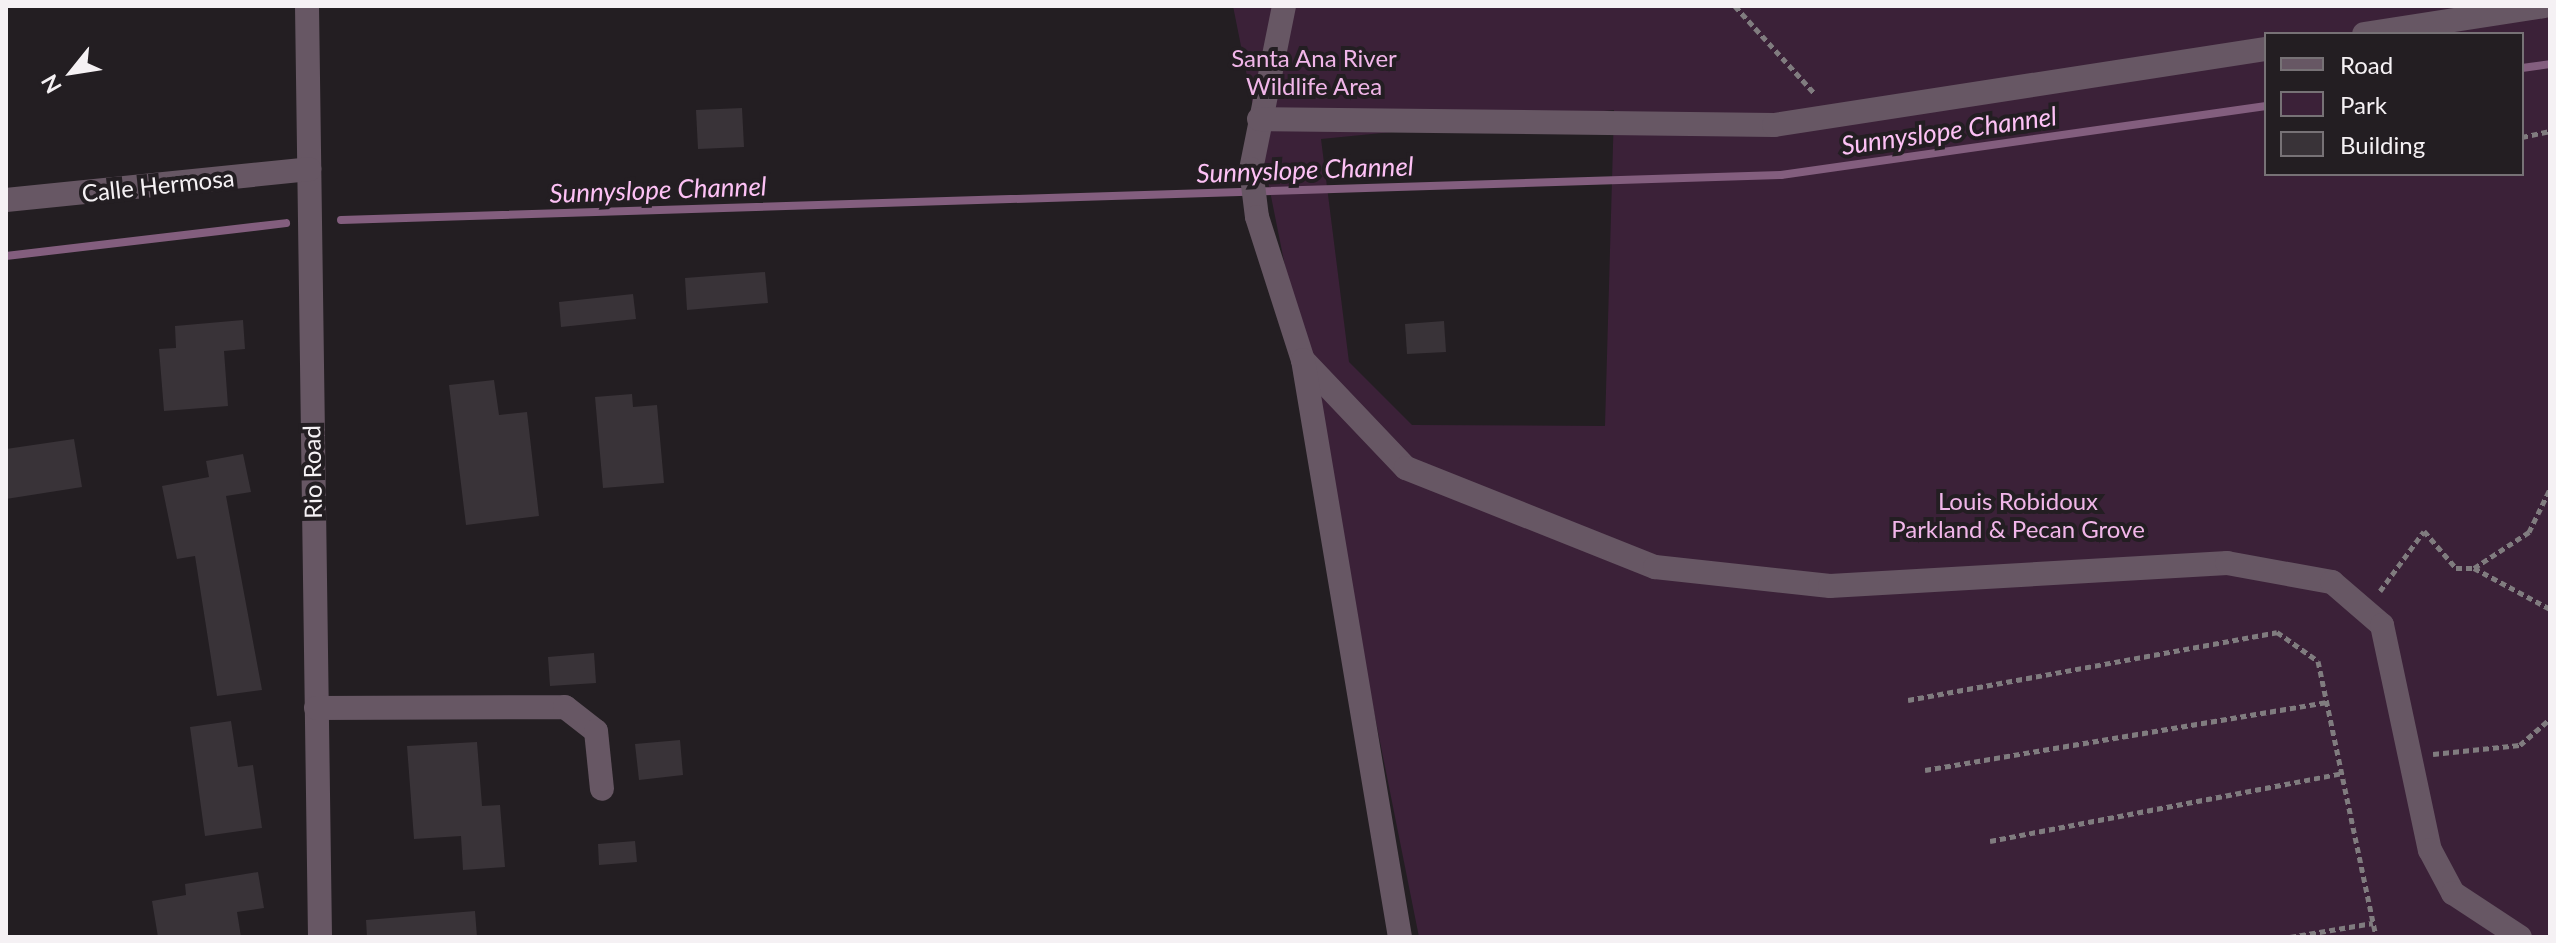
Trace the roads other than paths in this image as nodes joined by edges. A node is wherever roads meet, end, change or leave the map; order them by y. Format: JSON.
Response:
{"nodes":[{"id":1,"x":307,"y":6,"type":"edge"},
{"id":2,"x":1284,"y":6,"type":"edge"},
{"id":3,"x":2545,"y":6,"type":"edge"},
{"id":4,"x":2377,"y":32,"type":"edge"},
{"id":5,"x":2264,"y":49,"type":"edge"},
{"id":6,"x":1259,"y":119,"type":"junction"},
{"id":7,"x":309,"y":169,"type":"junction"},
{"id":8,"x":6,"y":200,"type":"edge"},
{"id":9,"x":1303,"y":360,"type":"junction"},
{"id":10,"x":316,"y":708,"type":"junction"},
{"id":11,"x":602,"y":789,"type":"dead end"},
{"id":12,"x":320,"y":937,"type":"edge"},
{"id":13,"x":1400,"y":937,"type":"edge"},
{"id":14,"x":2520,"y":937,"type":"edge"}],
"edges":[{"from":1,"to":7,"type":"street","name":"Rio Road"},
{"from":2,"to":6,"type":"street"},
{"from":3,"to":4,"type":"street"},
{"from":5,"to":6,"type":"street"},
{"from":6,"to":9,"type":"street"},
{"from":7,"to":8,"type":"street","name":"Calle Hermosa"},
{"from":7,"to":10,"type":"street","name":"Rio Road"},
{"from":9,"to":13,"type":"street"},
{"from":9,"to":14,"type":"street"},
{"from":10,"to":11,"type":"street"},
{"from":10,"to":12,"type":"street","name":"Rio Road"}]}
